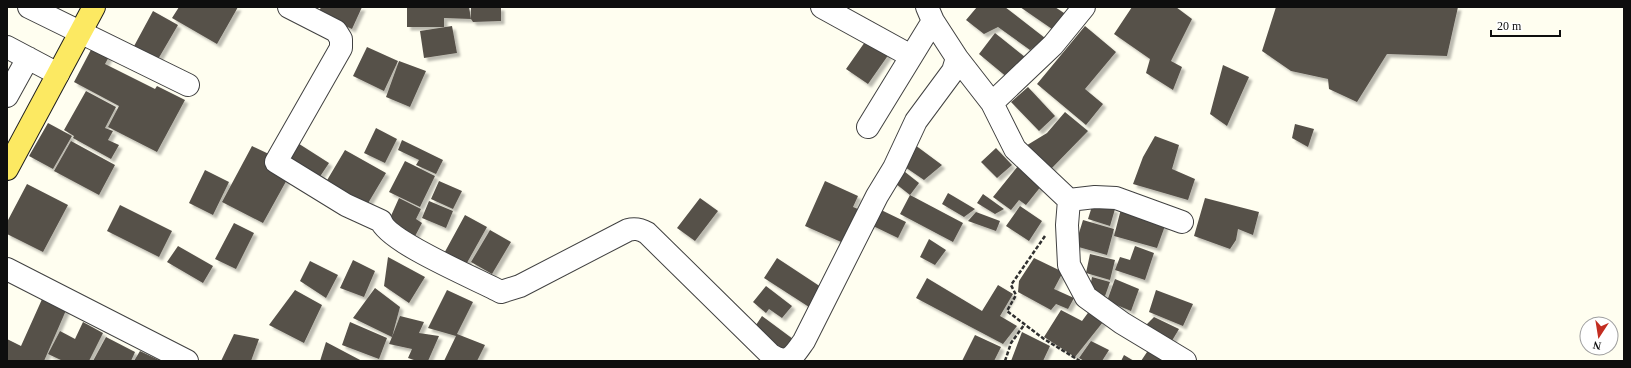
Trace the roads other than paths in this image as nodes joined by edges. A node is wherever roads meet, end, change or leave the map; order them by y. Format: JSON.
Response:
{"nodes":[{"id":1,"x":30,"y":7,"type":"edge"},
{"id":2,"x":94,"y":7,"type":"edge"},
{"id":3,"x":289,"y":7,"type":"edge"},
{"id":4,"x":822,"y":7,"type":"edge"},
{"id":5,"x":1084,"y":7,"type":"edge"},
{"id":6,"x":930,"y":14,"type":"edge"},
{"id":7,"x":81,"y":32,"type":"junction"},
{"id":8,"x":7,"y":46,"type":"edge"},
{"id":9,"x":911,"y":56,"type":"junction"},
{"id":10,"x":28,"y":58,"type":"junction"},
{"id":11,"x":957,"y":58,"type":"junction"},
{"id":12,"x":58,"y":74,"type":"junction"},
{"id":13,"x":188,"y":85,"type":"dead end"},
{"id":14,"x":7,"y":96,"type":"edge"},
{"id":15,"x":992,"y":103,"type":"junction"},
{"id":16,"x":868,"y":127,"type":"dead end"},
{"id":17,"x":8,"y":165,"type":"edge"},
{"id":18,"x":1069,"y":200,"type":"junction"},
{"id":19,"x":1182,"y":222,"type":"dead end"},
{"id":20,"x":7,"y":270,"type":"edge"},
{"id":21,"x":187,"y":361,"type":"edge"},
{"id":22,"x":1185,"y":361,"type":"edge"}],
"edges":[{"from":1,"to":7,"type":"street"},
{"from":2,"to":7,"type":"main road"},
{"from":3,"to":11,"type":"street"},
{"from":4,"to":9,"type":"street"},
{"from":5,"to":15,"type":"street"},
{"from":6,"to":9,"type":"street"},
{"from":6,"to":11,"type":"street"},
{"from":7,"to":12,"type":"main road"},
{"from":7,"to":13,"type":"street"},
{"from":8,"to":10,"type":"street"},
{"from":9,"to":16,"type":"street"},
{"from":10,"to":12,"type":"street"},
{"from":10,"to":14,"type":"street"},
{"from":11,"to":15,"type":"street"},
{"from":12,"to":17,"type":"main road"},
{"from":15,"to":18,"type":"street"},
{"from":18,"to":19,"type":"street"},
{"from":18,"to":22,"type":"street"},
{"from":20,"to":21,"type":"street"}]}
